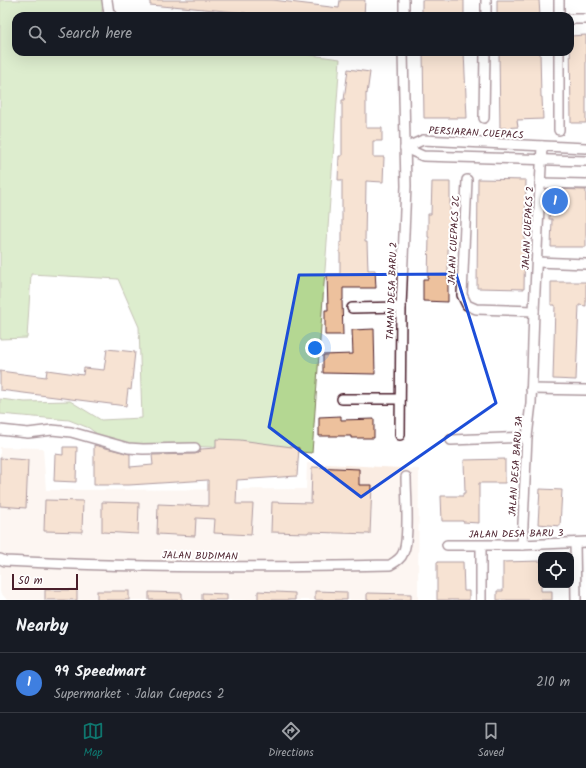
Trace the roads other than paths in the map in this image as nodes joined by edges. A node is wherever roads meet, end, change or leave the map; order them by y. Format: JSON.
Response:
{"nodes":[{"id":1,"x":107,"y":0,"type":"edge"},
{"id":2,"x":404,"y":0,"type":"edge"},
{"id":3,"x":486,"y":0,"type":"edge"},
{"id":4,"x":559,"y":0,"type":"edge"},
{"id":5,"x":109,"y":12,"type":"edge"},
{"id":6,"x":404,"y":12,"type":"edge"},
{"id":7,"x":486,"y":12,"type":"edge"},
{"id":8,"x":559,"y":12,"type":"edge"},
{"id":9,"x":574,"y":19,"type":"edge"},
{"id":10,"x":586,"y":19,"type":"edge"},
{"id":11,"x":403,"y":56,"type":"edge"},
{"id":12,"x":485,"y":56,"type":"edge"},
{"id":13,"x":559,"y":56,"type":"edge"},
{"id":14,"x":484,"y":118,"type":"dead end"},
{"id":15,"x":559,"y":130,"type":"dead end"},
{"id":16,"x":542,"y":146,"type":"junction"},
{"id":17,"x":405,"y":148,"type":"junction"},
{"id":18,"x":586,"y":148,"type":"edge"},
{"id":19,"x":541,"y":160,"type":"junction"},
{"id":20,"x":586,"y":161,"type":"edge"},
{"id":21,"x":467,"y":180,"type":"dead end"},
{"id":22,"x":540,"y":183,"type":"junction"},
{"id":23,"x":586,"y":184,"type":"edge"},
{"id":24,"x":537,"y":262,"type":"junction"},
{"id":25,"x":586,"y":264,"type":"edge"},
{"id":26,"x":401,"y":307,"type":"junction"},
{"id":27,"x":352,"y":308,"type":"dead end"},
{"id":28,"x":534,"y":311,"type":"junction"},
{"id":29,"x":531,"y":389,"type":"junction"},
{"id":30,"x":586,"y":390,"type":"edge"},
{"id":31,"x":342,"y":399,"type":"dead end"},
{"id":32,"x":399,"y":399,"type":"junction"},
{"id":33,"x":0,"y":430,"type":"edge"},
{"id":34,"x":400,"y":435,"type":"dead end"},
{"id":35,"x":527,"y":437,"type":"junction"},
{"id":36,"x":451,"y":440,"type":"dead end"},
{"id":37,"x":195,"y":448,"type":"dead end"},
{"id":38,"x":406,"y":477,"type":"dead end"},
{"id":39,"x":586,"y":542,"type":"edge"},
{"id":40,"x":575,"y":543,"type":"junction"},
{"id":41,"x":447,"y":545,"type":"dead end"},
{"id":42,"x":522,"y":545,"type":"junction"},
{"id":43,"x":481,"y":546,"type":"junction"},
{"id":44,"x":0,"y":559,"type":"edge"},
{"id":45,"x":481,"y":600,"type":"edge"},
{"id":46,"x":576,"y":600,"type":"edge"}],
"edges":[{"from":1,"to":5,"type":"street"},
{"from":2,"to":6,"type":"street"},
{"from":3,"to":7,"type":"street"},
{"from":4,"to":8,"type":"street"},
{"from":9,"to":10,"type":"street"},
{"from":11,"to":17,"type":"street","name":"TAMAN DESA BARU 2"},
{"from":12,"to":14,"type":"street"},
{"from":13,"to":15,"type":"street"},
{"from":16,"to":17,"type":"street","name":"PERSIARAN CUEPACS"},
{"from":16,"to":18,"type":"street","name":"PERSIARAN CUEPACS"},
{"from":16,"to":19,"type":"street","name":"JALAN CUEPACS 2"},
{"from":17,"to":19,"type":"street"},
{"from":17,"to":26,"type":"street","name":"TAMAN DESA BARU 2"},
{"from":19,"to":20,"type":"street"},
{"from":19,"to":22,"type":"street","name":"JALAN CUEPACS 2"},
{"from":21,"to":28,"type":"street","name":"JALAN CUEPACS 2C"},
{"from":22,"to":23,"type":"street"},
{"from":22,"to":24,"type":"street","name":"JALAN CUEPACS 2"},
{"from":24,"to":25,"type":"street"},
{"from":24,"to":28,"type":"street","name":"JALAN CUEPACS 2"},
{"from":26,"to":27,"type":"street"},
{"from":26,"to":32,"type":"street","name":"TAMAN DESA BARU 2"},
{"from":28,"to":29,"type":"street","name":"JALAN CUEPACS 2"},
{"from":29,"to":30,"type":"street"},
{"from":29,"to":35,"type":"street","name":"JALAN DESA BARU 3A"},
{"from":31,"to":32,"type":"street"},
{"from":32,"to":34,"type":"street","name":"TAMAN DESA BARU 2"},
{"from":33,"to":37,"type":"street"},
{"from":35,"to":36,"type":"street"},
{"from":35,"to":42,"type":"street","name":"JALAN DESA BARU 3A"},
{"from":38,"to":44,"type":"street","name":"JALAN BUDIMAN"},
{"from":39,"to":40,"type":"street","name":"JALAN DESA BARU 3"},
{"from":40,"to":42,"type":"street","name":"JALAN DESA BARU 3"},
{"from":40,"to":46,"type":"street"},
{"from":41,"to":43,"type":"street","name":"JALAN DESA BARU 3"},
{"from":42,"to":43,"type":"street","name":"JALAN DESA BARU 3"},
{"from":43,"to":45,"type":"street"}]}
